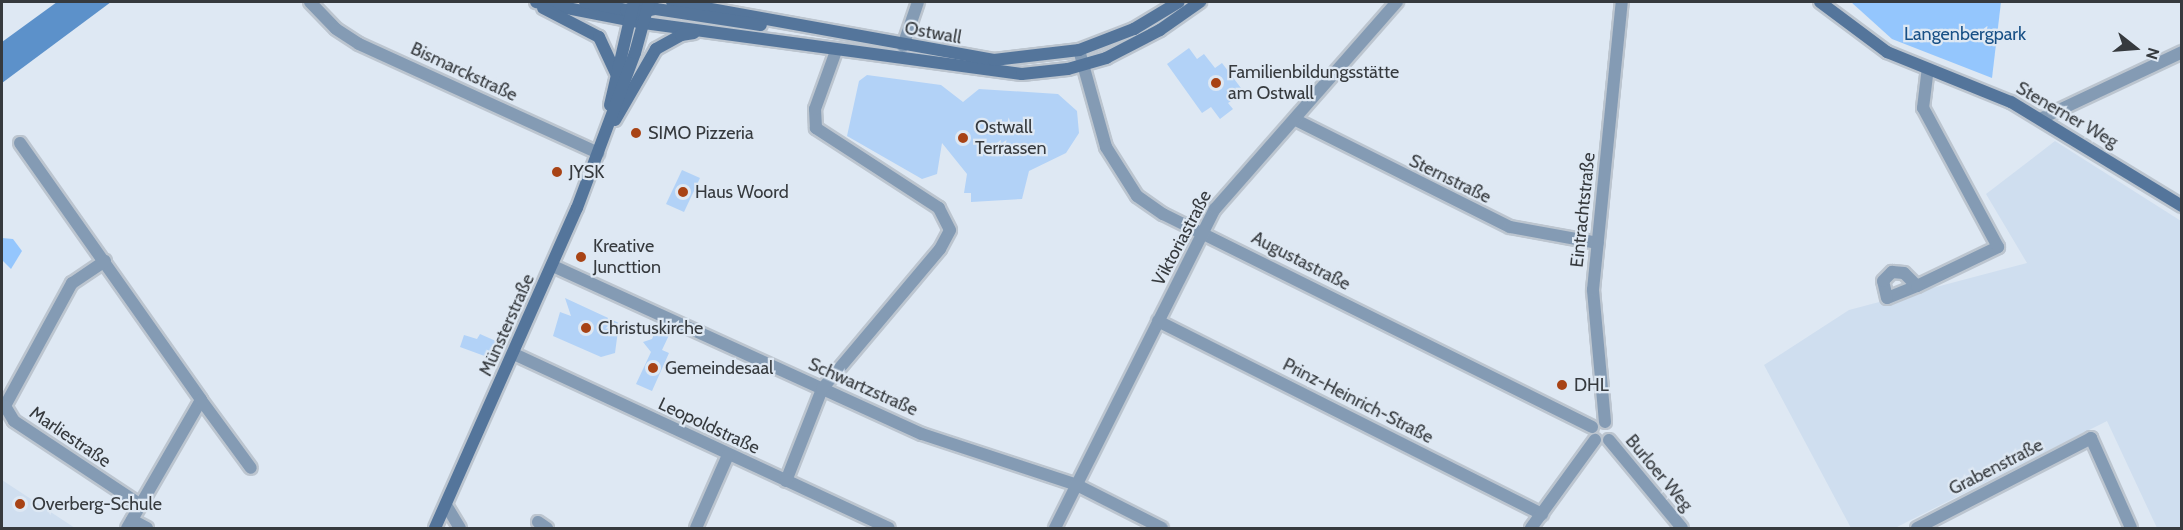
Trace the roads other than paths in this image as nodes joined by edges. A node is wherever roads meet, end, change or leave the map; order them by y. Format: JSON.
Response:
{"nodes":[{"id":1,"x":310,"y":2,"type":"edge"},
{"id":2,"x":319,"y":2,"type":"edge"},
{"id":3,"x":529,"y":2,"type":"edge"},
{"id":4,"x":536,"y":2,"type":"edge"},
{"id":5,"x":585,"y":2,"type":"edge"},
{"id":6,"x":672,"y":2,"type":"edge"},
{"id":7,"x":918,"y":2,"type":"edge"},
{"id":8,"x":1179,"y":2,"type":"edge"},
{"id":9,"x":1200,"y":2,"type":"edge"},
{"id":10,"x":1397,"y":2,"type":"edge"},
{"id":11,"x":1622,"y":2,"type":"edge"},
{"id":12,"x":1820,"y":2,"type":"edge"},
{"id":13,"x":648,"y":4,"type":"edge"},
{"id":14,"x":632,"y":10,"type":"edge"},
{"id":15,"x":321,"y":15,"type":"junction"},
{"id":16,"x":644,"y":23,"type":"junction"},
{"id":17,"x":793,"y":26,"type":"junction"},
{"id":18,"x":710,"y":32,"type":"junction"},
{"id":19,"x":903,"y":46,"type":"junction"},
{"id":20,"x":1079,"y":50,"type":"junction"},
{"id":21,"x":836,"y":51,"type":"junction"},
{"id":22,"x":2181,"y":52,"type":"edge"},
{"id":23,"x":1084,"y":65,"type":"junction"},
{"id":24,"x":1928,"y":69,"type":"junction"},
{"id":25,"x":616,"y":73,"type":"junction"},
{"id":26,"x":2042,"y":118,"type":"junction"},
{"id":27,"x":1296,"y":120,"type":"junction"},
{"id":28,"x":606,"y":133,"type":"junction"},
{"id":29,"x":20,"y":143,"type":"dead end"},
{"id":30,"x":598,"y":153,"type":"junction"},
{"id":31,"x":2181,"y":207,"type":"edge"},
{"id":32,"x":1203,"y":233,"type":"junction"},
{"id":33,"x":1598,"y":243,"type":"junction"},
{"id":34,"x":105,"y":261,"type":"junction"},
{"id":35,"x":553,"y":266,"type":"junction"},
{"id":36,"x":1917,"y":286,"type":"dead end"},
{"id":37,"x":1158,"y":321,"type":"junction"},
{"id":38,"x":514,"y":354,"type":"junction"},
{"id":39,"x":822,"y":389,"type":"junction"},
{"id":40,"x":201,"y":400,"type":"junction"},
{"id":41,"x":1605,"y":422,"type":"junction"},
{"id":42,"x":1592,"y":427,"type":"junction"},
{"id":43,"x":1595,"y":440,"type":"junction"},
{"id":44,"x":1609,"y":440,"type":"junction"},
{"id":45,"x":728,"y":455,"type":"junction"},
{"id":46,"x":251,"y":468,"type":"dead end"},
{"id":47,"x":786,"y":481,"type":"junction"},
{"id":48,"x":1077,"y":485,"type":"junction"},
{"id":49,"x":446,"y":504,"type":"junction"},
{"id":50,"x":141,"y":505,"type":"junction"},
{"id":51,"x":1542,"y":514,"type":"junction"},
{"id":52,"x":130,"y":524,"type":"edge"},
{"id":53,"x":147,"y":528,"type":"edge"},
{"id":54,"x":435,"y":528,"type":"edge"},
{"id":55,"x":460,"y":528,"type":"edge"},
{"id":56,"x":696,"y":528,"type":"edge"},
{"id":57,"x":889,"y":528,"type":"edge"},
{"id":58,"x":1054,"y":528,"type":"edge"},
{"id":59,"x":1162,"y":528,"type":"edge"},
{"id":60,"x":1531,"y":528,"type":"edge"},
{"id":61,"x":1682,"y":528,"type":"edge"},
{"id":62,"x":1917,"y":528,"type":"edge"},
{"id":63,"x":2131,"y":528,"type":"edge"}],
"edges":[{"from":1,"to":15,"type":"street","name":"Bismarckstraße"},
{"from":2,"to":15,"type":"street"},
{"from":3,"to":25,"type":"main road"},
{"from":4,"to":14,"type":"main road"},
{"from":5,"to":14,"type":"main road"},
{"from":6,"to":17,"type":"main road","name":"Ostwall"},
{"from":7,"to":19,"type":"street"},
{"from":8,"to":20,"type":"main road","name":"Ostwall"},
{"from":9,"to":23,"type":"main road","name":"Ostwall"},
{"from":10,"to":27,"type":"street","name":"Viktoriastraße"},
{"from":11,"to":33,"type":"street","name":"Eintrachtstraße"},
{"from":12,"to":24,"type":"main road","name":"Stenerner Weg"},
{"from":13,"to":14,"type":"main road"},
{"from":13,"to":16,"type":"main road","name":"Münsterstraße"},
{"from":13,"to":17,"type":"main road"},
{"from":14,"to":16,"type":"main road","name":"Ostwall"},
{"from":14,"to":25,"type":"main road","name":"Münsterstraße"},
{"from":15,"to":30,"type":"street","name":"Bismarckstraße"},
{"from":16,"to":18,"type":"main road","name":"Ostwall"},
{"from":16,"to":28,"type":"main road","name":"Münsterstraße"},
{"from":17,"to":19,"type":"main road","name":"Ostwall"},
{"from":18,"to":21,"type":"main road","name":"Ostwall"},
{"from":18,"to":28,"type":"main road","name":"Ostwall"},
{"from":19,"to":20,"type":"main road","name":"Ostwall"},
{"from":20,"to":23,"type":"street","name":"Augustastraße"},
{"from":21,"to":23,"type":"main road","name":"Ostwall"},
{"from":21,"to":39,"type":"street"},
{"from":22,"to":26,"type":"street"},
{"from":23,"to":32,"type":"street","name":"Augustastraße"},
{"from":24,"to":26,"type":"main road","name":"Stenerner Weg"},
{"from":24,"to":36,"type":"street"},
{"from":25,"to":28,"type":"main road","name":"Münsterstraße"},
{"from":26,"to":31,"type":"main road","name":"Stenerner Weg"},
{"from":27,"to":32,"type":"street","name":"Viktoriastraße"},
{"from":27,"to":33,"type":"street","name":"Sternstraße"},
{"from":28,"to":30,"type":"main road","name":"Münsterstraße"},
{"from":29,"to":34,"type":"street"},
{"from":30,"to":35,"type":"main road","name":"Münsterstraße"},
{"from":32,"to":37,"type":"street","name":"Viktoriastraße"},
{"from":32,"to":42,"type":"street","name":"Augustastraße"},
{"from":33,"to":41,"type":"street","name":"Eintrachtstraße"},
{"from":34,"to":40,"type":"street"},
{"from":34,"to":50,"type":"street","name":"Marliestraße"},
{"from":35,"to":38,"type":"main road","name":"Münsterstraße"},
{"from":35,"to":39,"type":"street","name":"Schwartzstraße"},
{"from":37,"to":48,"type":"street","name":"Viktoriastraße"},
{"from":37,"to":51,"type":"street","name":"Prinz-Heinrich-Straße"},
{"from":38,"to":45,"type":"street","name":"Leopoldstraße"},
{"from":38,"to":49,"type":"main road","name":"Münsterstraße"},
{"from":39,"to":47,"type":"street"},
{"from":39,"to":48,"type":"street","name":"Schwartzstraße"},
{"from":40,"to":46,"type":"street"},
{"from":40,"to":50,"type":"street"},
{"from":41,"to":42,"type":"street"},
{"from":41,"to":44,"type":"street","name":"Eintrachtstraße"},
{"from":42,"to":43,"type":"street"},
{"from":43,"to":44,"type":"street"},
{"from":43,"to":51,"type":"street"},
{"from":44,"to":61,"type":"street","name":"Burloer Weg"},
{"from":45,"to":47,"type":"street","name":"Leopoldstraße"},
{"from":45,"to":56,"type":"street"},
{"from":47,"to":57,"type":"street","name":"Leopoldstraße"},
{"from":48,"to":58,"type":"street","name":"Viktoriastraße"},
{"from":48,"to":59,"type":"street","name":"Schwartzstraße"},
{"from":49,"to":54,"type":"main road","name":"Münsterstraße"},
{"from":49,"to":55,"type":"street"},
{"from":50,"to":52,"type":"street"},
{"from":51,"to":60,"type":"street"},
{"from":52,"to":53,"type":"street"},
{"from":62,"to":63,"type":"street","name":"Grabenstraße"}]}
